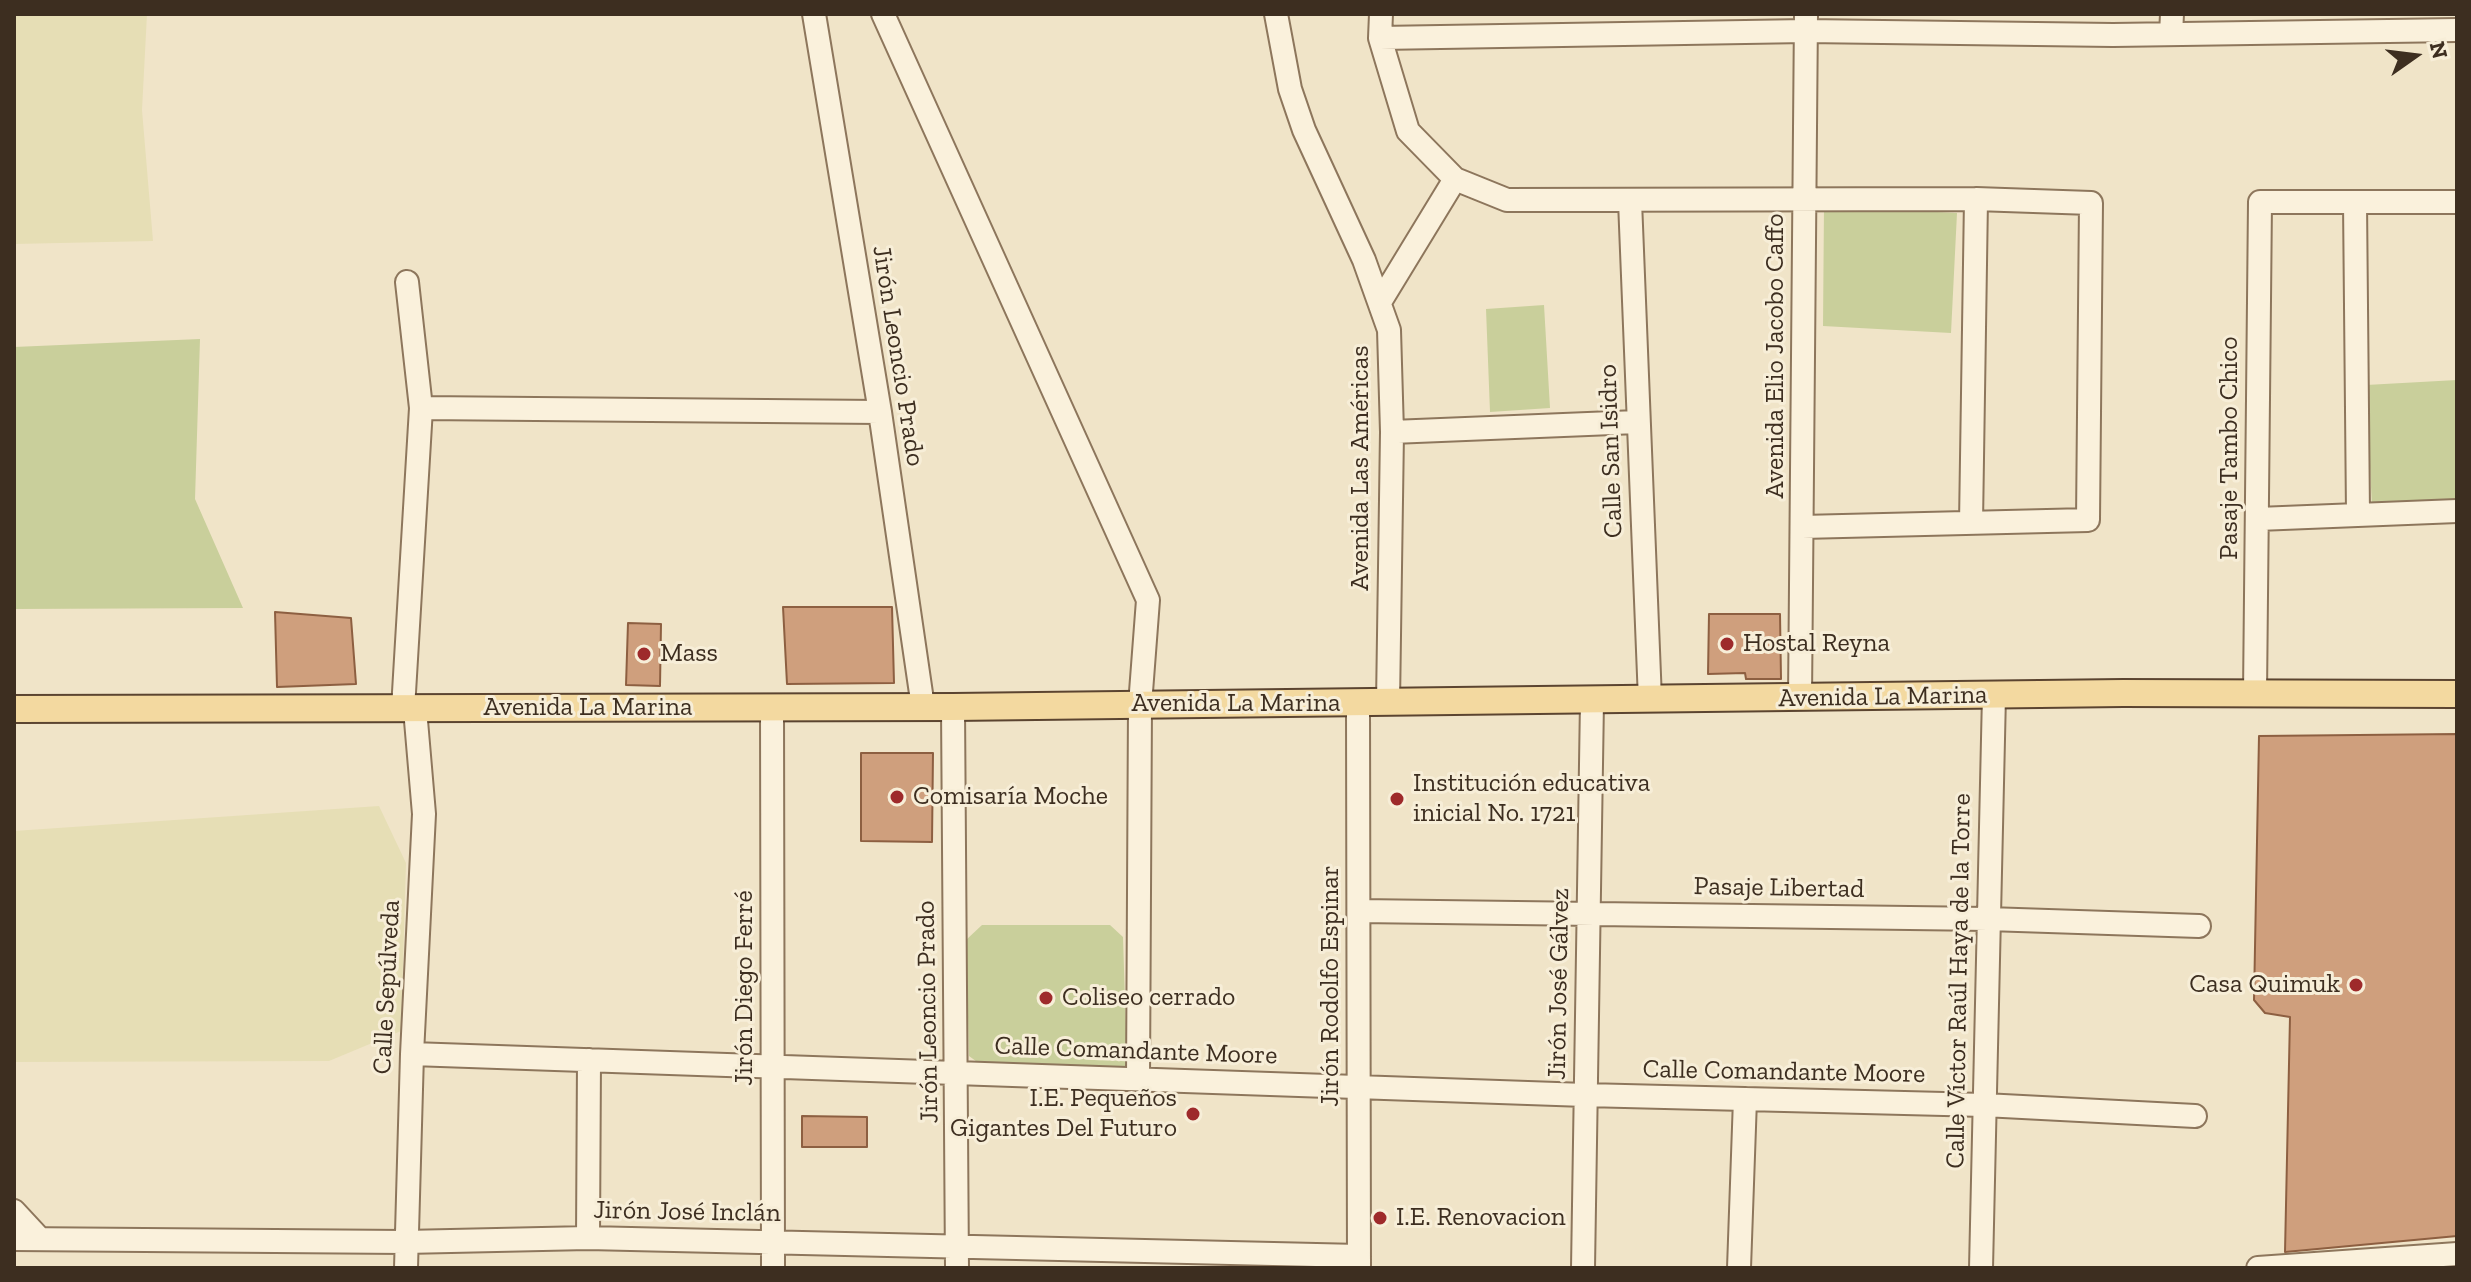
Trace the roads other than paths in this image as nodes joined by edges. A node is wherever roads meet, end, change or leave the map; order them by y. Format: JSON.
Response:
{"nodes":[{"id":1,"x":814,"y":14,"type":"edge"},
{"id":2,"x":883,"y":14,"type":"edge"},
{"id":3,"x":1276,"y":14,"type":"edge"},
{"id":4,"x":1381,"y":14,"type":"edge"},
{"id":5,"x":1806,"y":22,"type":"edge"},
{"id":6,"x":2361,"y":23,"type":"edge"},
{"id":7,"x":1637,"y":24,"type":"edge"},
{"id":8,"x":2171,"y":24,"type":"edge"},
{"id":9,"x":2457,"y":30,"type":"edge"},
{"id":10,"x":1380,"y":38,"type":"junction"},
{"id":11,"x":1455,"y":179,"type":"junction"},
{"id":12,"x":1976,"y":199,"type":"junction"},
{"id":13,"x":1630,"y":201,"type":"junction"},
{"id":14,"x":1805,"y":201,"type":"junction"},
{"id":15,"x":2355,"y":202,"type":"junction"},
{"id":16,"x":2457,"y":202,"type":"edge"},
{"id":17,"x":407,"y":282,"type":"dead end"},
{"id":18,"x":1380,"y":302,"type":"junction"},
{"id":19,"x":421,"y":408,"type":"junction"},
{"id":20,"x":880,"y":412,"type":"junction"},
{"id":21,"x":1637,"y":422,"type":"junction"},
{"id":22,"x":1392,"y":432,"type":"junction"},
{"id":23,"x":2457,"y":511,"type":"edge"},
{"id":24,"x":2358,"y":514,"type":"junction"},
{"id":25,"x":2258,"y":519,"type":"junction"},
{"id":26,"x":1971,"y":523,"type":"junction"},
{"id":27,"x":1802,"y":527,"type":"junction"},
{"id":28,"x":2255,"y":694,"type":"junction"},
{"id":29,"x":2457,"y":694,"type":"edge"},
{"id":30,"x":1994,"y":695,"type":"junction"},
{"id":31,"x":1800,"y":698,"type":"junction"},
{"id":32,"x":1650,"y":700,"type":"junction"},
{"id":33,"x":1592,"y":701,"type":"junction"},
{"id":34,"x":1358,"y":703,"type":"junction"},
{"id":35,"x":1388,"y":703,"type":"junction"},
{"id":36,"x":1140,"y":705,"type":"junction"},
{"id":37,"x":772,"y":707,"type":"junction"},
{"id":38,"x":923,"y":707,"type":"junction"},
{"id":39,"x":953,"y":707,"type":"junction"},
{"id":40,"x":14,"y":709,"type":"edge"},
{"id":41,"x":409,"y":709,"type":"junction"},
{"id":42,"x":1359,"y":911,"type":"junction"},
{"id":43,"x":1588,"y":912,"type":"junction"},
{"id":44,"x":1988,"y":919,"type":"junction"},
{"id":45,"x":2199,"y":926,"type":"dead end"},
{"id":46,"x":412,"y":1054,"type":"junction"},
{"id":47,"x":589,"y":1060,"type":"junction"},
{"id":48,"x":773,"y":1066,"type":"junction"},
{"id":49,"x":956,"y":1072,"type":"junction"},
{"id":50,"x":1138,"y":1079,"type":"junction"},
{"id":51,"x":1359,"y":1087,"type":"junction"},
{"id":52,"x":1585,"y":1095,"type":"junction"},
{"id":53,"x":1745,"y":1099,"type":"junction"},
{"id":54,"x":1984,"y":1105,"type":"junction"},
{"id":55,"x":2195,"y":1116,"type":"dead end"},
{"id":56,"x":14,"y":1211,"type":"edge"},
{"id":57,"x":588,"y":1238,"type":"junction"},
{"id":58,"x":14,"y":1239,"type":"edge"},
{"id":59,"x":40,"y":1239,"type":"junction"},
{"id":60,"x":773,"y":1241,"type":"junction"},
{"id":61,"x":405,"y":1242,"type":"junction"},
{"id":62,"x":958,"y":1245,"type":"junction"},
{"id":63,"x":2457,"y":1254,"type":"edge"},
{"id":64,"x":1359,"y":1262,"type":"edge"},
{"id":65,"x":406,"y":1268,"type":"edge"},
{"id":66,"x":773,"y":1268,"type":"edge"},
{"id":67,"x":957,"y":1268,"type":"edge"},
{"id":68,"x":1583,"y":1268,"type":"edge"},
{"id":69,"x":1739,"y":1268,"type":"edge"},
{"id":70,"x":1981,"y":1268,"type":"edge"},
{"id":71,"x":2258,"y":1268,"type":"edge"}],
"edges":[{"from":1,"to":20,"type":"street","name":"Jirón Leoncio Prado"},
{"from":2,"to":36,"type":"street"},
{"from":3,"to":18,"type":"street","name":"Avenida Las Américas"},
{"from":4,"to":10,"type":"street"},
{"from":5,"to":7,"type":"street"},
{"from":5,"to":8,"type":"street"},
{"from":5,"to":14,"type":"street","name":"Avenida Elio Jacobo Caffo"},
{"from":6,"to":8,"type":"street"},
{"from":6,"to":9,"type":"street"},
{"from":7,"to":10,"type":"street"},
{"from":10,"to":11,"type":"street"},
{"from":11,"to":13,"type":"street"},
{"from":11,"to":18,"type":"street"},
{"from":12,"to":14,"type":"street"},
{"from":12,"to":26,"type":"street"},
{"from":12,"to":26,"type":"street"},
{"from":13,"to":14,"type":"street"},
{"from":13,"to":21,"type":"street","name":"Calle San Isidro"},
{"from":14,"to":27,"type":"street","name":"Avenida Elio Jacobo Caffo"},
{"from":15,"to":16,"type":"street"},
{"from":15,"to":24,"type":"street"},
{"from":15,"to":25,"type":"street","name":"Pasaje Tambo Chico"},
{"from":17,"to":19,"type":"street","name":"Calle Sepúlveda"},
{"from":18,"to":22,"type":"street","name":"Avenida Las Américas"},
{"from":19,"to":20,"type":"street"},
{"from":19,"to":41,"type":"street","name":"Calle Sepúlveda"},
{"from":20,"to":38,"type":"street","name":"Jirón Leoncio Prado"},
{"from":21,"to":22,"type":"street"},
{"from":21,"to":32,"type":"street","name":"Calle San Isidro"},
{"from":22,"to":35,"type":"street","name":"Avenida Las Américas"},
{"from":23,"to":24,"type":"street"},
{"from":24,"to":25,"type":"street"},
{"from":25,"to":28,"type":"street","name":"Pasaje Tambo Chico"},
{"from":26,"to":27,"type":"street"},
{"from":27,"to":31,"type":"street","name":"Avenida Elio Jacobo Caffo"},
{"from":28,"to":29,"type":"main road","name":"Avenida La Marina"},
{"from":28,"to":30,"type":"main road","name":"Avenida La Marina"},
{"from":30,"to":31,"type":"main road","name":"Avenida La Marina"},
{"from":30,"to":44,"type":"street","name":"Calle Víctor Raúl Haya de la Torre"},
{"from":31,"to":32,"type":"main road","name":"Avenida La Marina"},
{"from":32,"to":33,"type":"main road","name":"Avenida La Marina"},
{"from":33,"to":35,"type":"main road","name":"Avenida La Marina"},
{"from":33,"to":43,"type":"street","name":"Jirón José Gálvez"},
{"from":34,"to":35,"type":"main road","name":"Avenida La Marina"},
{"from":34,"to":36,"type":"main road","name":"Avenida La Marina"},
{"from":34,"to":42,"type":"street","name":"Jirón Rodolfo Espinar"},
{"from":36,"to":39,"type":"main road","name":"Avenida La Marina"},
{"from":36,"to":50,"type":"street"},
{"from":37,"to":38,"type":"main road","name":"Avenida La Marina"},
{"from":37,"to":41,"type":"main road","name":"Avenida La Marina"},
{"from":37,"to":48,"type":"street","name":"Jirón Diego Ferré"},
{"from":38,"to":39,"type":"main road","name":"Avenida La Marina"},
{"from":39,"to":49,"type":"street","name":"Jirón Leoncio Prado"},
{"from":40,"to":41,"type":"main road","name":"Avenida La Marina"},
{"from":41,"to":46,"type":"street","name":"Calle Sepúlveda"},
{"from":42,"to":43,"type":"street","name":"Pasaje Libertad"},
{"from":42,"to":51,"type":"street","name":"Jirón Rodolfo Espinar"},
{"from":43,"to":44,"type":"street","name":"Pasaje Libertad"},
{"from":43,"to":52,"type":"street","name":"Jirón José Gálvez"},
{"from":44,"to":45,"type":"street","name":"Pasaje Libertad"},
{"from":44,"to":54,"type":"street","name":"Calle Víctor Raúl Haya de la Torre"},
{"from":46,"to":47,"type":"street","name":"Calle Comandante Moore"},
{"from":46,"to":61,"type":"street","name":"Calle Sepúlveda"},
{"from":47,"to":48,"type":"street","name":"Calle Comandante Moore"},
{"from":47,"to":57,"type":"street"},
{"from":48,"to":49,"type":"street","name":"Calle Comandante Moore"},
{"from":48,"to":60,"type":"street","name":"Jirón Diego Ferré"},
{"from":49,"to":50,"type":"street","name":"Calle Comandante Moore"},
{"from":49,"to":62,"type":"street","name":"Jirón Leoncio Prado"},
{"from":50,"to":51,"type":"street","name":"Calle Comandante Moore"},
{"from":51,"to":52,"type":"street","name":"Calle Comandante Moore"},
{"from":51,"to":64,"type":"street","name":"Jirón Rodolfo Espinar"},
{"from":52,"to":53,"type":"street","name":"Calle Comandante Moore"},
{"from":52,"to":68,"type":"street","name":"Jirón José Gálvez"},
{"from":53,"to":54,"type":"street","name":"Calle Comandante Moore"},
{"from":53,"to":69,"type":"street"},
{"from":54,"to":55,"type":"street","name":"Calle Comandante Moore"},
{"from":54,"to":70,"type":"street","name":"Calle Víctor Raúl Haya de la Torre"},
{"from":56,"to":59,"type":"street"},
{"from":57,"to":60,"type":"street","name":"Jirón José Inclán"},
{"from":57,"to":61,"type":"street","name":"Jirón José Inclán"},
{"from":58,"to":59,"type":"street","name":"Jirón José Inclán"},
{"from":59,"to":61,"type":"street","name":"Jirón José Inclán"},
{"from":60,"to":62,"type":"street","name":"Jirón José Inclán"},
{"from":60,"to":66,"type":"street","name":"Jirón Diego Ferré"},
{"from":61,"to":65,"type":"street","name":"Calle Sepúlveda"},
{"from":62,"to":64,"type":"street","name":"Jirón José Inclán"},
{"from":62,"to":67,"type":"street","name":"Jirón Leoncio Prado"},
{"from":63,"to":71,"type":"street"}]}
